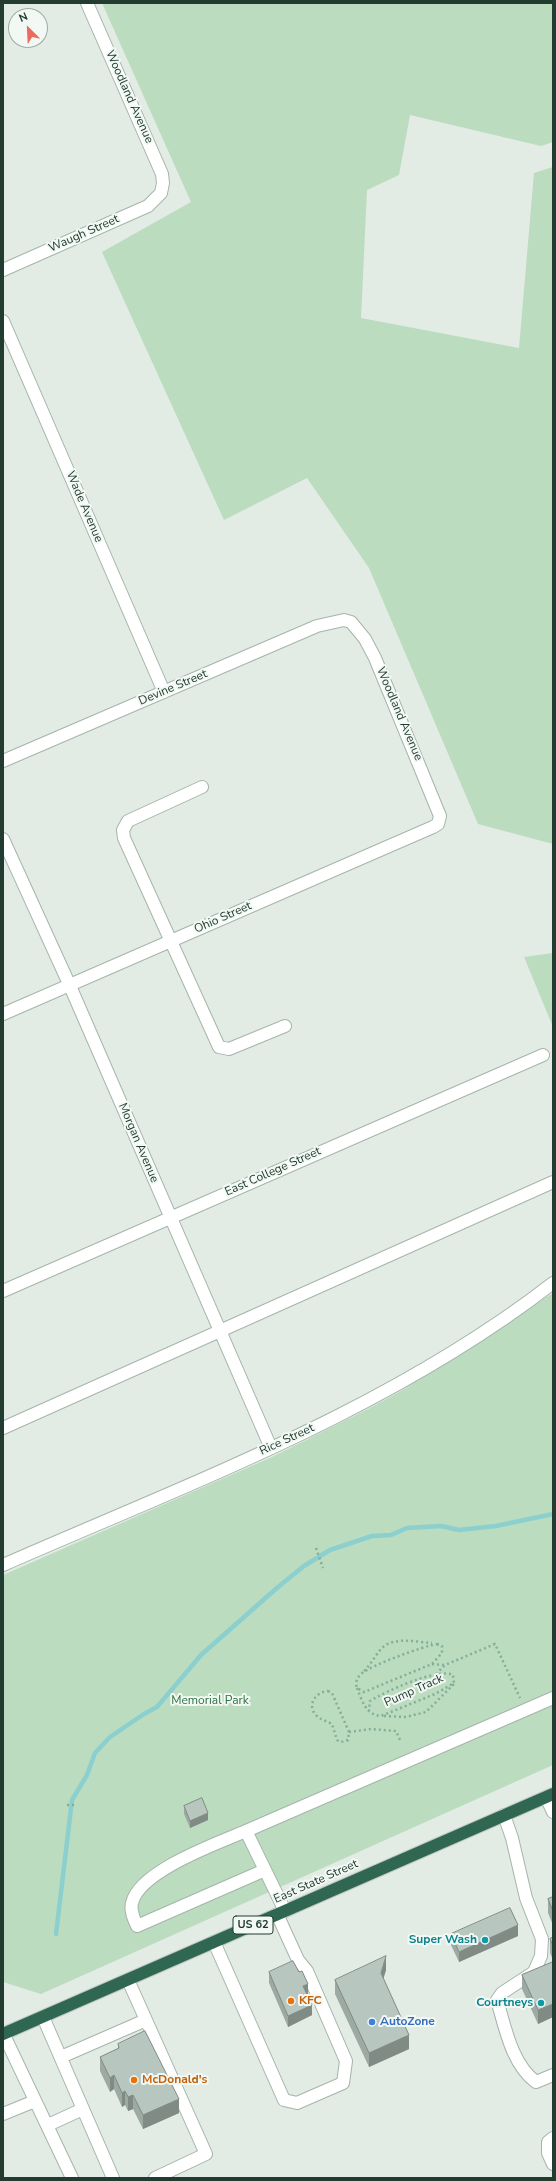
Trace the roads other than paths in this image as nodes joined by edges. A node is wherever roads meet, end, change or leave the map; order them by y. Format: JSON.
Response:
{"nodes":[{"id":1,"x":86,"y":3,"type":"edge"},
{"id":2,"x":161,"y":192,"type":"joint"},
{"id":3,"x":3,"y":270,"type":"edge"},
{"id":4,"x":3,"y":321,"type":"edge"},
{"id":5,"x":344,"y":620,"type":"joint"},
{"id":6,"x":164,"y":692,"type":"junction"},
{"id":7,"x":3,"y":761,"type":"edge"},
{"id":8,"x":202,"y":787,"type":"dead end"},
{"id":9,"x":440,"y":818,"type":"joint"},
{"id":10,"x":3,"y":839,"type":"edge"},
{"id":11,"x":172,"y":941,"type":"junction"},
{"id":12,"x":70,"y":986,"type":"junction"},
{"id":13,"x":3,"y":1014,"type":"edge"},
{"id":14,"x":286,"y":1026,"type":"dead end"},
{"id":15,"x":543,"y":1055,"type":"dead end"},
{"id":16,"x":553,"y":1182,"type":"edge"},
{"id":17,"x":170,"y":1217,"type":"junction"},
{"id":18,"x":553,"y":1282,"type":"edge"},
{"id":19,"x":3,"y":1291,"type":"edge"},
{"id":20,"x":220,"y":1332,"type":"junction"},
{"id":21,"x":3,"y":1428,"type":"edge"},
{"id":22,"x":271,"y":1448,"type":"junction"},
{"id":23,"x":3,"y":1564,"type":"edge"},
{"id":24,"x":553,"y":1698,"type":"edge"},
{"id":25,"x":550,"y":1795,"type":"edge"},
{"id":26,"x":553,"y":1812,"type":"edge"},
{"id":27,"x":504,"y":1815,"type":"junction"},
{"id":28,"x":246,"y":1831,"type":"junction"},
{"id":29,"x":265,"y":1870,"type":"junction"},
{"id":30,"x":281,"y":1913,"type":"junction"},
{"id":31,"x":214,"y":1942,"type":"junction"},
{"id":32,"x":128,"y":1980,"type":"junction"},
{"id":33,"x":43,"y":2017,"type":"junction"},
{"id":34,"x":146,"y":2020,"type":"junction"},
{"id":35,"x":3,"y":2034,"type":"edge"},
{"id":36,"x":61,"y":2057,"type":"junction"},
{"id":37,"x":553,"y":2074,"type":"edge"},
{"id":38,"x":35,"y":2101,"type":"junction"},
{"id":39,"x":83,"y":2109,"type":"junction"},
{"id":40,"x":3,"y":2114,"type":"edge"},
{"id":41,"x":48,"y":2125,"type":"junction"},
{"id":42,"x":553,"y":2138,"type":"edge"},
{"id":43,"x":553,"y":2164,"type":"edge"},
{"id":44,"x":72,"y":2178,"type":"edge"},
{"id":45,"x":113,"y":2178,"type":"edge"},
{"id":46,"x":155,"y":2178,"type":"edge"}],
"edges":[{"from":1,"to":2,"type":"street","name":"Woodland Avenue"},
{"from":2,"to":3,"type":"street","name":"Waugh Street"},
{"from":4,"to":6,"type":"street","name":"Wade Avenue"},
{"from":5,"to":6,"type":"street","name":"Devine Street"},
{"from":5,"to":9,"type":"street","name":"Woodland Avenue"},
{"from":6,"to":7,"type":"street","name":"Devine Street"},
{"from":8,"to":11,"type":"street"},
{"from":9,"to":11,"type":"street","name":"Ohio Street"},
{"from":10,"to":12,"type":"street","name":"Morgan Avenue"},
{"from":11,"to":12,"type":"street","name":"Ohio Street"},
{"from":11,"to":14,"type":"street"},
{"from":12,"to":13,"type":"street","name":"Ohio Street"},
{"from":12,"to":17,"type":"street","name":"Morgan Avenue"},
{"from":15,"to":17,"type":"street","name":"East College Street"},
{"from":16,"to":20,"type":"street"},
{"from":17,"to":19,"type":"street","name":"East College Street"},
{"from":17,"to":20,"type":"street","name":"Morgan Avenue"},
{"from":18,"to":22,"type":"street","name":"Rice Street"},
{"from":20,"to":21,"type":"street"},
{"from":20,"to":22,"type":"street","name":"Morgan Avenue"},
{"from":22,"to":23,"type":"street","name":"Rice Street"},
{"from":24,"to":28,"type":"street"},
{"from":25,"to":26,"type":"street"},
{"from":25,"to":27,"type":"highway","name":"East State Street","number":"US 62"},
{"from":27,"to":30,"type":"highway","name":"East State Street","number":"US 62"},
{"from":27,"to":37,"type":"street"},
{"from":28,"to":29,"type":"street"},
{"from":28,"to":29,"type":"street"},
{"from":29,"to":30,"type":"street"},
{"from":30,"to":31,"type":"highway","name":"East State Street","number":"US 62"},
{"from":30,"to":31,"type":"street"},
{"from":31,"to":32,"type":"highway","name":"East State Street","number":"US 62"},
{"from":32,"to":33,"type":"highway","name":"East State Street","number":"US 62"},
{"from":32,"to":34,"type":"street"},
{"from":33,"to":35,"type":"highway","name":"East State Street","number":"US 62"},
{"from":33,"to":36,"type":"street"},
{"from":34,"to":36,"type":"street"},
{"from":34,"to":46,"type":"street"},
{"from":35,"to":38,"type":"street"},
{"from":36,"to":39,"type":"street"},
{"from":38,"to":40,"type":"street"},
{"from":38,"to":41,"type":"street"},
{"from":39,"to":41,"type":"street"},
{"from":39,"to":45,"type":"street"},
{"from":41,"to":44,"type":"street"},
{"from":42,"to":43,"type":"street"}]}
